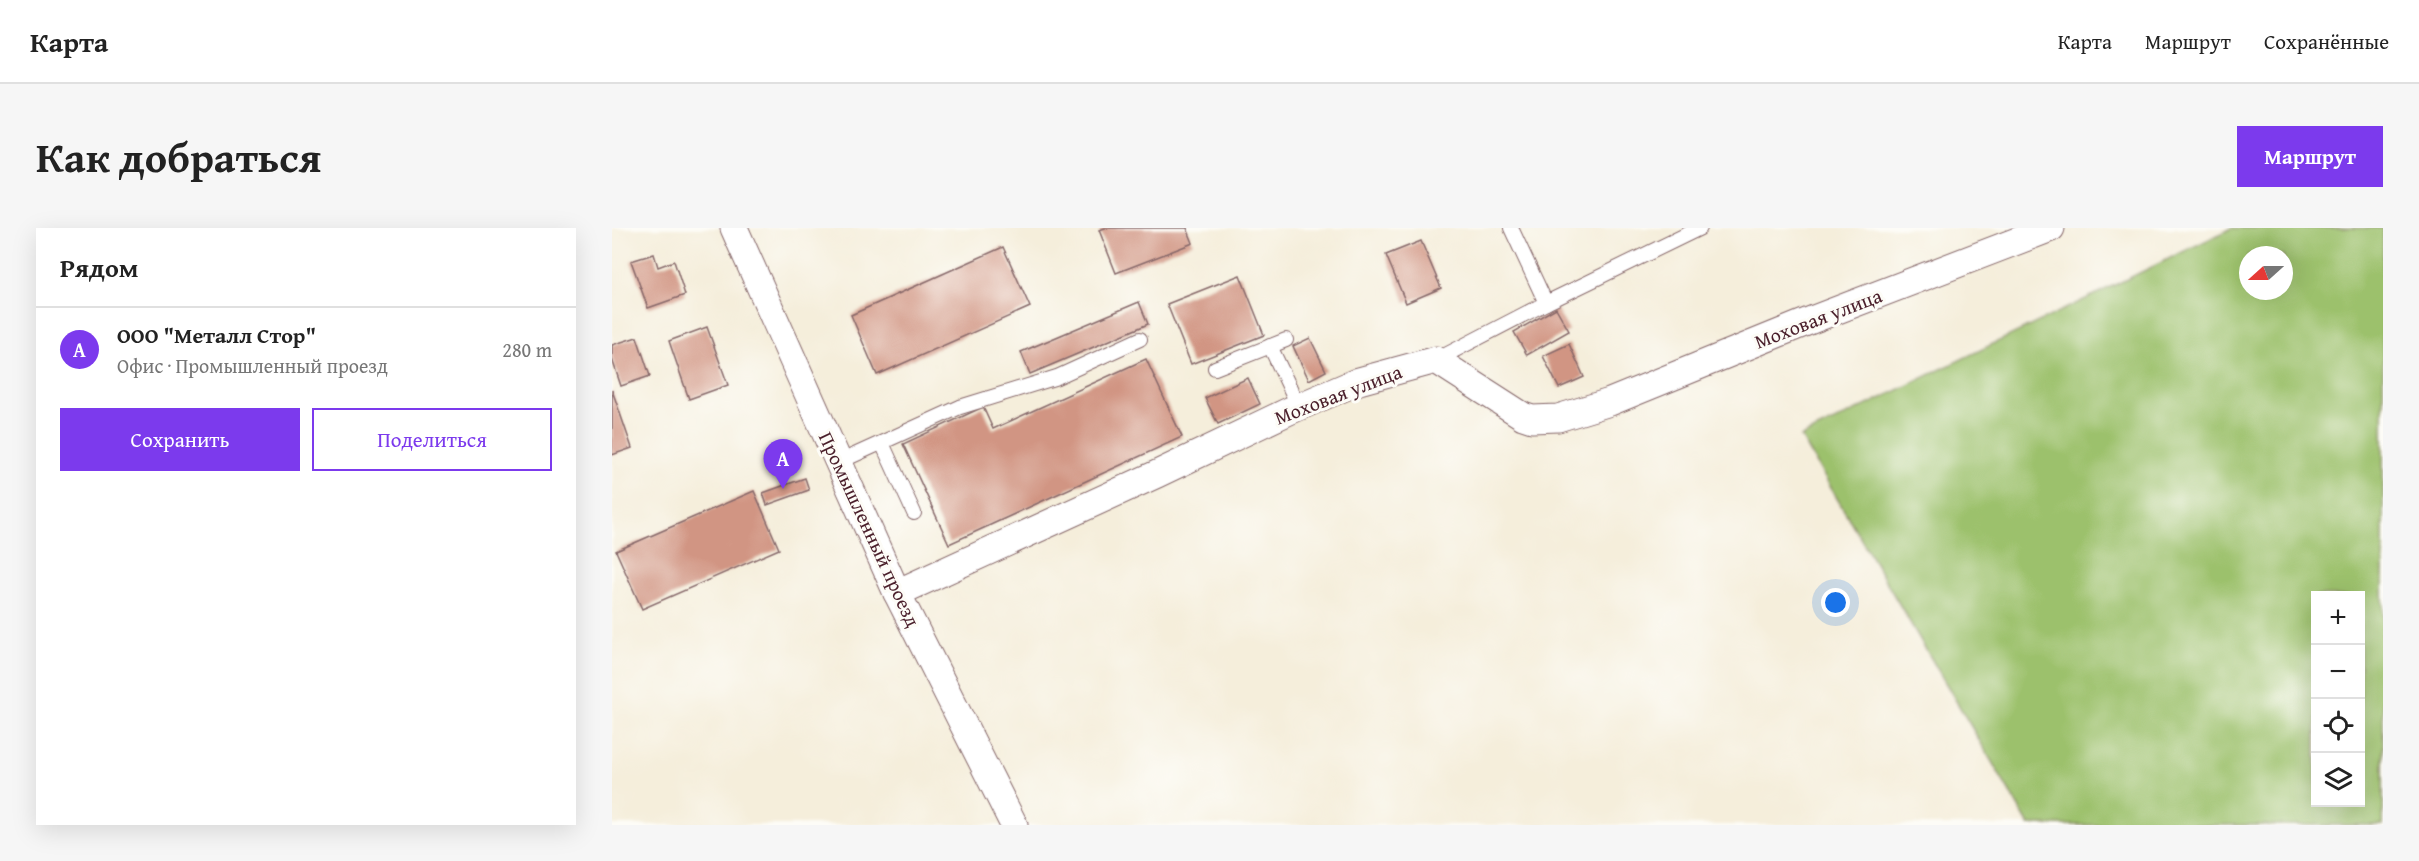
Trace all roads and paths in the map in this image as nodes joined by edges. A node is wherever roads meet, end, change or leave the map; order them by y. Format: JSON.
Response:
{"nodes":[{"id":1,"x":734,"y":228,"type":"edge"},
{"id":2,"x":1511,"y":228,"type":"edge"},
{"id":3,"x":1700,"y":228,"type":"edge"},
{"id":4,"x":2051,"y":228,"type":"edge"},
{"id":5,"x":1546,"y":303,"type":"junction"},
{"id":6,"x":1140,"y":339,"type":"dead end"},
{"id":7,"x":1286,"y":340,"type":"dead end"},
{"id":8,"x":1270,"y":346,"type":"junction"},
{"id":9,"x":1436,"y":360,"type":"junction"},
{"id":10,"x":1215,"y":368,"type":"dead end"},
{"id":11,"x":1299,"y":407,"type":"junction"},
{"id":12,"x":882,"y":442,"type":"junction"},
{"id":13,"x":839,"y":462,"type":"junction"},
{"id":14,"x":914,"y":513,"type":"dead end"},
{"id":15,"x":897,"y":593,"type":"junction"},
{"id":16,"x":1014,"y":825,"type":"edge"}],
"edges":[{"from":1,"to":13,"type":"street","name":"Промышленный проезд"},
{"from":2,"to":5,"type":"lane"},
{"from":3,"to":5,"type":"lane"},
{"from":4,"to":9,"type":"street","name":"Моховая улица"},
{"from":5,"to":9,"type":"lane"},
{"from":6,"to":12,"type":"lane"},
{"from":7,"to":8,"type":"lane"},
{"from":8,"to":10,"type":"lane"},
{"from":8,"to":11,"type":"lane"},
{"from":9,"to":11,"type":"street","name":"Моховая улица"},
{"from":11,"to":15,"type":"street","name":"Моховая улица"},
{"from":12,"to":13,"type":"lane"},
{"from":12,"to":14,"type":"lane"},
{"from":13,"to":15,"type":"street","name":"Промышленный проезд"},
{"from":15,"to":16,"type":"street","name":"Промышленный проезд"}]}
